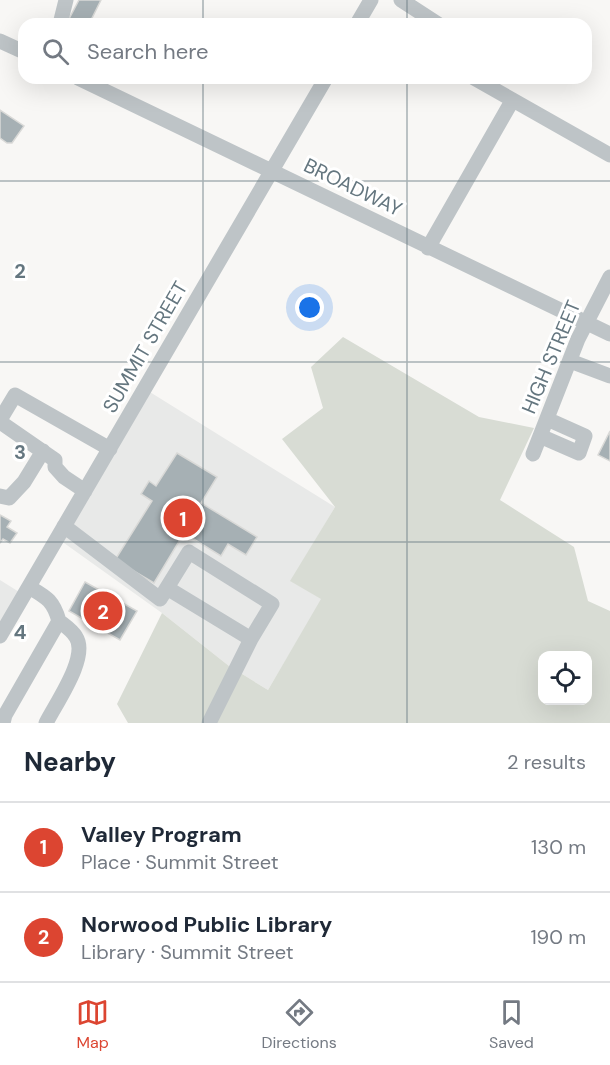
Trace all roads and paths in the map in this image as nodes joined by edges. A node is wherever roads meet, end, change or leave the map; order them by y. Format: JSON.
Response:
{"nodes":[{"id":1,"x":66,"y":0,"type":"edge"},
{"id":2,"x":371,"y":0,"type":"edge"},
{"id":3,"x":401,"y":0,"type":"edge"},
{"id":4,"x":62,"y":18,"type":"edge"},
{"id":5,"x":360,"y":18,"type":"edge"},
{"id":6,"x":429,"y":18,"type":"edge"},
{"id":7,"x":0,"y":41,"type":"edge"},
{"id":8,"x":18,"y":49,"type":"edge"},
{"id":9,"x":91,"y":84,"type":"edge"},
{"id":10,"x":323,"y":84,"type":"edge"},
{"id":11,"x":484,"y":84,"type":"edge"},
{"id":12,"x":512,"y":101,"type":"junction"},
{"id":13,"x":610,"y":155,"type":"edge"},
{"id":14,"x":273,"y":170,"type":"junction"},
{"id":15,"x":428,"y":248,"type":"junction"},
{"id":16,"x":610,"y":277,"type":"edge"},
{"id":17,"x":585,"y":322,"type":"junction"},
{"id":18,"x":610,"y":334,"type":"edge"},
{"id":19,"x":570,"y":361,"type":"junction"},
{"id":20,"x":610,"y":376,"type":"edge"},
{"id":21,"x":546,"y":419,"type":"junction"},
{"id":22,"x":1,"y":426,"type":"edge"},
{"id":23,"x":540,"y":435,"type":"junction"},
{"id":24,"x":110,"y":449,"type":"junction"},
{"id":25,"x":43,"y":451,"type":"junction"},
{"id":26,"x":533,"y":454,"type":"dead end"},
{"id":27,"x":85,"y":491,"type":"junction"},
{"id":28,"x":0,"y":496,"type":"edge"},
{"id":29,"x":64,"y":526,"type":"junction"},
{"id":30,"x":29,"y":587,"type":"junction"},
{"id":31,"x":164,"y":593,"type":"junction"},
{"id":32,"x":59,"y":621,"type":"junction"},
{"id":33,"x":2,"y":630,"type":"edge"},
{"id":34,"x":251,"y":639,"type":"junction"},
{"id":35,"x":3,"y":717,"type":"edge"},
{"id":36,"x":46,"y":723,"type":"edge"},
{"id":37,"x":209,"y":723,"type":"edge"}],
"edges":[{"from":1,"to":4,"type":"street"},
{"from":2,"to":5,"type":"street"},
{"from":3,"to":6,"type":"street"},
{"from":7,"to":8,"type":"street"},
{"from":9,"to":14,"type":"street","name":"BROADWAY"},
{"from":10,"to":14,"type":"street","name":"SUMMIT STREET"},
{"from":11,"to":12,"type":"street"},
{"from":12,"to":13,"type":"street"},
{"from":12,"to":15,"type":"street"},
{"from":14,"to":15,"type":"street","name":"BROADWAY"},
{"from":14,"to":24,"type":"street","name":"SUMMIT STREET"},
{"from":15,"to":17,"type":"street","name":"BROADWAY"},
{"from":16,"to":17,"type":"street","name":"HIGH STREET"},
{"from":17,"to":18,"type":"street","name":"BROADWAY"},
{"from":17,"to":19,"type":"street","name":"HIGH STREET"},
{"from":19,"to":20,"type":"street"},
{"from":19,"to":21,"type":"street","name":"HIGH STREET"},
{"from":21,"to":23,"type":"street","name":"HIGH STREET"},
{"from":21,"to":23,"type":"street"},
{"from":22,"to":24,"type":"street"},
{"from":22,"to":25,"type":"street"},
{"from":23,"to":26,"type":"street","name":"HIGH STREET"},
{"from":24,"to":27,"type":"street","name":"SUMMIT STREET"},
{"from":25,"to":27,"type":"street"},
{"from":25,"to":28,"type":"street"},
{"from":27,"to":29,"type":"street","name":"SUMMIT STREET"},
{"from":29,"to":30,"type":"street","name":"SUMMIT STREET"},
{"from":29,"to":31,"type":"street"},
{"from":30,"to":32,"type":"street"},
{"from":30,"to":33,"type":"street","name":"SUMMIT STREET"},
{"from":31,"to":34,"type":"street"},
{"from":31,"to":34,"type":"street"},
{"from":32,"to":35,"type":"street"},
{"from":32,"to":36,"type":"street"},
{"from":34,"to":37,"type":"street"}]}
